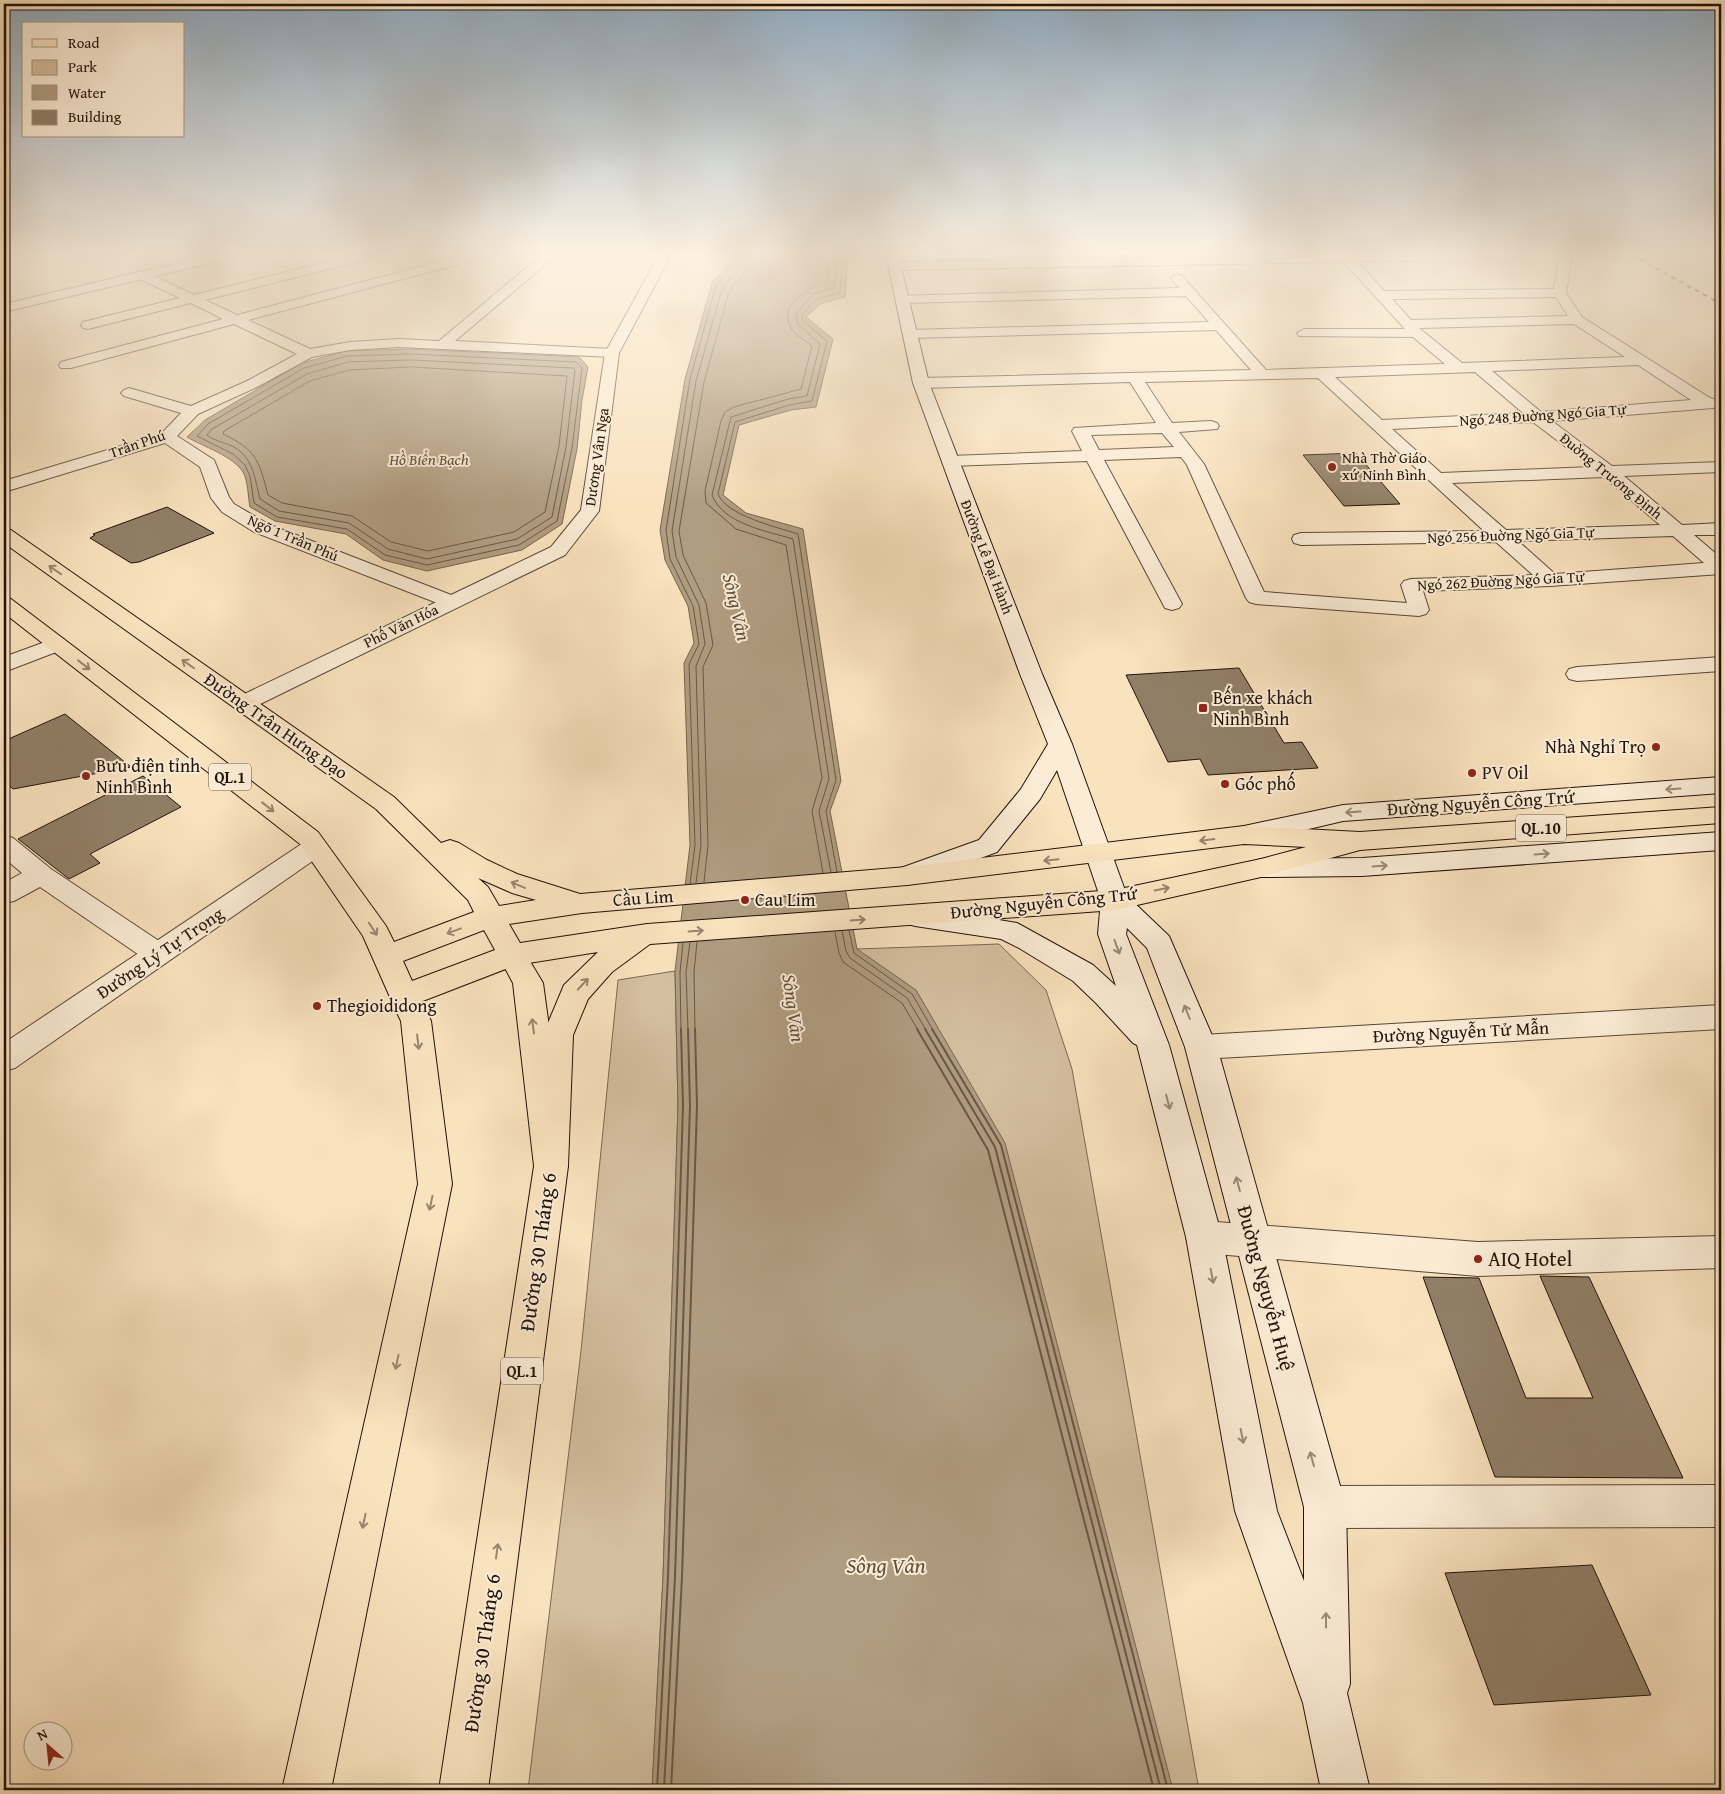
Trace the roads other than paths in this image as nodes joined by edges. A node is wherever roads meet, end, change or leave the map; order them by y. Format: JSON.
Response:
{"nodes":[{"id":1,"x":165,"y":339,"type":"edge"},
{"id":2,"x":275,"y":339,"type":"edge"},
{"id":3,"x":449,"y":339,"type":"edge"},
{"id":4,"x":620,"y":339,"type":"edge"},
{"id":5,"x":911,"y":339,"type":"edge"},
{"id":6,"x":1231,"y":339,"type":"edge"},
{"id":7,"x":1425,"y":339,"type":"edge"},
{"id":8,"x":1606,"y":339,"type":"edge"},
{"id":9,"x":442,"y":345,"type":"junction"},
{"id":10,"x":612,"y":353,"type":"junction"},
{"id":11,"x":308,"y":354,"type":"junction"},
{"id":12,"x":1639,"y":361,"type":"junction"},
{"id":13,"x":66,"y":365,"type":"dead end"},
{"id":14,"x":1477,"y":366,"type":"junction"},
{"id":15,"x":1458,"y":367,"type":"junction"},
{"id":16,"x":1322,"y":373,"type":"junction"},
{"id":17,"x":1262,"y":374,"type":"junction"},
{"id":18,"x":1134,"y":377,"type":"junction"},
{"id":19,"x":921,"y":383,"type":"junction"},
{"id":20,"x":129,"y":393,"type":"dead end"},
{"id":21,"x":1714,"y":403,"type":"edge"},
{"id":22,"x":192,"y":411,"type":"junction"},
{"id":23,"x":1537,"y":417,"type":"junction"},
{"id":24,"x":1378,"y":425,"type":"junction"},
{"id":25,"x":1211,"y":426,"type":"dead end"},
{"id":26,"x":1168,"y":428,"type":"junction"},
{"id":27,"x":167,"y":437,"type":"junction"},
{"id":28,"x":1185,"y":452,"type":"junction"},
{"id":29,"x":1093,"y":455,"type":"junction"},
{"id":30,"x":950,"y":461,"type":"junction"},
{"id":31,"x":1721,"y":468,"type":"edge"},
{"id":32,"x":1608,"y":471,"type":"junction"},
{"id":33,"x":1438,"y":478,"type":"junction"},
{"id":34,"x":4,"y":487,"type":"edge"},
{"id":35,"x":1721,"y":529,"type":"edge"},
{"id":36,"x":1678,"y":530,"type":"junction"},
{"id":37,"x":4,"y":534,"type":"edge"},
{"id":38,"x":1500,"y":536,"type":"junction"},
{"id":39,"x":1301,"y":539,"type":"dead end"},
{"id":40,"x":558,"y":551,"type":"joint"},
{"id":41,"x":1721,"y":568,"type":"edge"},
{"id":42,"x":1550,"y":580,"type":"junction"},
{"id":43,"x":452,"y":602,"type":"junction"},
{"id":44,"x":4,"y":603,"type":"edge"},
{"id":45,"x":1172,"y":604,"type":"dead end"},
{"id":46,"x":56,"y":644,"type":"junction"},
{"id":47,"x":1721,"y":664,"type":"edge"},
{"id":48,"x":4,"y":665,"type":"edge"},
{"id":49,"x":1577,"y":674,"type":"dead end"},
{"id":50,"x":244,"y":703,"type":"junction"},
{"id":51,"x":1060,"y":744,"type":"junction"},
{"id":52,"x":1721,"y":786,"type":"edge"},
{"id":53,"x":386,"y":803,"type":"junction"},
{"id":54,"x":1721,"y":815,"type":"edge"},
{"id":55,"x":1244,"y":836,"type":"junction"},
{"id":56,"x":1360,"y":841,"type":"junction"},
{"id":57,"x":1721,"y":841,"type":"edge"},
{"id":58,"x":4,"y":844,"type":"edge"},
{"id":59,"x":315,"y":847,"type":"junction"},
{"id":60,"x":1099,"y":854,"type":"junction"},
{"id":61,"x":1261,"y":868,"type":"junction"},
{"id":62,"x":41,"y":875,"type":"junction"},
{"id":63,"x":906,"y":876,"type":"junction"},
{"id":64,"x":4,"y":894,"type":"edge"},
{"id":65,"x":1115,"y":900,"type":"junction"},
{"id":66,"x":582,"y":903,"type":"junction"},
{"id":67,"x":914,"y":916,"type":"junction"},
{"id":68,"x":491,"y":917,"type":"junction"},
{"id":69,"x":647,"y":934,"type":"junction"},
{"id":70,"x":158,"y":954,"type":"junction"},
{"id":71,"x":512,"y":955,"type":"junction"},
{"id":72,"x":386,"y":956,"type":"junction"},
{"id":73,"x":404,"y":996,"type":"junction"},
{"id":74,"x":1721,"y":1017,"type":"edge"},
{"id":75,"x":1153,"y":1044,"type":"junction"},
{"id":76,"x":1201,"y":1047,"type":"junction"},
{"id":77,"x":4,"y":1059,"type":"edge"},
{"id":78,"x":550,"y":1166,"type":"junction"},
{"id":79,"x":1204,"y":1237,"type":"junction"},
{"id":80,"x":1253,"y":1241,"type":"junction"},
{"id":81,"x":1721,"y":1252,"type":"edge"},
{"id":82,"x":1721,"y":1506,"type":"edge"},
{"id":83,"x":1325,"y":1507,"type":"junction"},
{"id":84,"x":1327,"y":1704,"type":"junction"},
{"id":85,"x":306,"y":1790,"type":"edge"},
{"id":86,"x":463,"y":1790,"type":"edge"},
{"id":87,"x":1346,"y":1790,"type":"edge"}],
"edges":[{"from":1,"to":13,"type":"street"},
{"from":2,"to":11,"type":"street"},
{"from":3,"to":9,"type":"street"},
{"from":4,"to":10,"type":"street"},
{"from":5,"to":19,"type":"street","name":"Đường Lê Đại Hành"},
{"from":6,"to":17,"type":"street"},
{"from":7,"to":15,"type":"street"},
{"from":8,"to":12,"type":"street"},
{"from":9,"to":10,"type":"street","name":"Trần Phú"},
{"from":9,"to":11,"type":"street","name":"Trần Phú"},
{"from":10,"to":40,"type":"street","name":"Dương Vân Nga"},
{"from":11,"to":22,"type":"street","name":"Trần Phú"},
{"from":12,"to":14,"type":"street"},
{"from":12,"to":21,"type":"street"},
{"from":14,"to":15,"type":"street"},
{"from":14,"to":23,"type":"street","name":"Đuờng Trương Định"},
{"from":15,"to":16,"type":"street"},
{"from":16,"to":17,"type":"street"},
{"from":16,"to":24,"type":"street"},
{"from":17,"to":18,"type":"street"},
{"from":18,"to":19,"type":"street"},
{"from":18,"to":26,"type":"street"},
{"from":19,"to":30,"type":"street","name":"Đường Lê Đại Hành"},
{"from":20,"to":22,"type":"street"},
{"from":21,"to":23,"type":"street","name":"Ngó 248 Đuờng Ngó Gia Tự"},
{"from":22,"to":27,"type":"street","name":"Trần Phú"},
{"from":23,"to":24,"type":"street","name":"Ngó 248 Đuờng Ngó Gia Tự"},
{"from":23,"to":32,"type":"street","name":"Đuờng Trương Định"},
{"from":24,"to":33,"type":"street"},
{"from":25,"to":26,"type":"street"},
{"from":26,"to":28,"type":"street"},
{"from":26,"to":29,"type":"street"},
{"from":27,"to":34,"type":"street","name":"Trần Phú"},
{"from":27,"to":43,"type":"street","name":"Ngõ 1 Trần Phú"},
{"from":28,"to":29,"type":"street"},
{"from":28,"to":42,"type":"street","name":"Ngó 262 Đuờng Ngó Gia Tự"},
{"from":29,"to":30,"type":"street"},
{"from":29,"to":45,"type":"street"},
{"from":30,"to":51,"type":"street","name":"Đường Lê Đại Hành"},
{"from":31,"to":32,"type":"street"},
{"from":32,"to":33,"type":"street"},
{"from":32,"to":36,"type":"street","name":"Đuờng Trương Định"},
{"from":33,"to":38,"type":"street"},
{"from":35,"to":36,"type":"street","name":"Ngó 256 Đuờng Ngó Gia Tự"},
{"from":36,"to":38,"type":"street","name":"Ngó 256 Đuờng Ngó Gia Tự"},
{"from":36,"to":41,"type":"street","name":"Đuờng Trương Định"},
{"from":50,"to":37,"type":"main road","name":"Đường Trân Hưng Đạo","number":"QL.1","one_way":true},
{"from":38,"to":39,"type":"street","name":"Ngó 256 Đuờng Ngó Gia Tự"},
{"from":38,"to":42,"type":"street"},
{"from":40,"to":43,"type":"street","name":"Phố Văn Hóa"},
{"from":41,"to":42,"type":"street","name":"Ngó 262 Đuờng Ngó Gia Tự"},
{"from":43,"to":50,"type":"street","name":"Phố Văn Hóa"},
{"from":44,"to":46,"type":"main road","number":"QL.1"},
{"from":46,"to":48,"type":"street"},
{"from":46,"to":59,"type":"main road","number":"QL.1","one_way":true},
{"from":47,"to":49,"type":"street"},
{"from":50,"to":53,"type":"main road","name":"Đường Trân Hưng Đạo","number":"QL.1"},
{"from":51,"to":60,"type":"street","name":"Đường Lê Đại Hành"},
{"from":51,"to":63,"type":"street"},
{"from":52,"to":55,"type":"street","name":"Đường Nguyễn Công Trứ","one_way":true},
{"from":66,"to":53,"type":"main road","one_way":true},
{"from":53,"to":68,"type":"main road","name":"Đường Trân Hưng Đạo","number":"QL.1"},
{"from":54,"to":56,"type":"main road","number":"QL.10"},
{"from":55,"to":56,"type":"main road","name":"Đường Nguyễn Công Trứ"},
{"from":55,"to":60,"type":"main road","name":"Đường Nguyễn Công Trứ","one_way":true},
{"from":56,"to":61,"type":"main road","name":"Đường Nguyễn Công Trứ"},
{"from":61,"to":57,"type":"street","name":"Đường Nguyễn Công Trứ","one_way":true},
{"from":58,"to":62,"type":"street"},
{"from":59,"to":70,"type":"street","name":"Đường Lý Tự Trọng"},
{"from":59,"to":72,"type":"main road","number":"QL.1","one_way":true},
{"from":60,"to":63,"type":"main road","name":"Đường Nguyễn Công Trứ","one_way":true},
{"from":60,"to":65,"type":"street","name":"Đuờng Nguyễn Huệ"},
{"from":65,"to":61,"type":"main road","name":"Đường Nguyễn Công Trứ","one_way":true},
{"from":62,"to":64,"type":"street"},
{"from":62,"to":70,"type":"street"},
{"from":63,"to":66,"type":"main road","name":"Cầu Lim"},
{"from":65,"to":67,"type":"main road","name":"Đường Nguyễn Công Trứ"},
{"from":65,"to":75,"type":"street","name":"Đuờng Nguyễn Huệ","one_way":true},
{"from":76,"to":65,"type":"street","name":"Đuờng Nguyễn Huệ","one_way":true},
{"from":66,"to":68,"type":"main road","name":"Cầu Lim"},
{"from":69,"to":67,"type":"main road","name":"Cầu Lim","one_way":true},
{"from":67,"to":75,"type":"street"},
{"from":68,"to":71,"type":"main road","name":"Đường Trân Hưng Đạo","number":"QL.1"},
{"from":68,"to":72,"type":"main road","name":"Cầu Lim","one_way":true},
{"from":69,"to":71,"type":"main road","name":"Cầu Lim"},
{"from":78,"to":69,"type":"main road","one_way":true},
{"from":70,"to":77,"type":"street","name":"Đường Lý Tự Trọng"},
{"from":71,"to":73,"type":"main road","name":"Cầu Lim"},
{"from":78,"to":71,"type":"main road","name":"Đường 30 Tháng 6","number":"QL.1","one_way":true},
{"from":72,"to":73,"type":"main road","number":"QL.1"},
{"from":73,"to":85,"type":"main road","number":"QL.1","one_way":true},
{"from":74,"to":76,"type":"street","name":"Đường Nguyễn Tử Mẫn"},
{"from":75,"to":79,"type":"street","name":"Đuờng Nguyễn Huệ","one_way":true},
{"from":80,"to":76,"type":"street","name":"Đuờng Nguyễn Huệ","one_way":true},
{"from":86,"to":78,"type":"main road","name":"Đường 30 Tháng 6","number":"QL.1","one_way":true},
{"from":79,"to":80,"type":"street"},
{"from":79,"to":84,"type":"street","name":"Đuờng Nguyễn Huệ","one_way":true},
{"from":80,"to":81,"type":"street"},
{"from":83,"to":80,"type":"street","name":"Đuờng Nguyễn Huệ","one_way":true},
{"from":82,"to":83,"type":"street"},
{"from":84,"to":83,"type":"street","name":"Đuờng Nguyễn Huệ","one_way":true},
{"from":84,"to":87,"type":"street","name":"Đuờng Nguyễn Huệ"}]}
